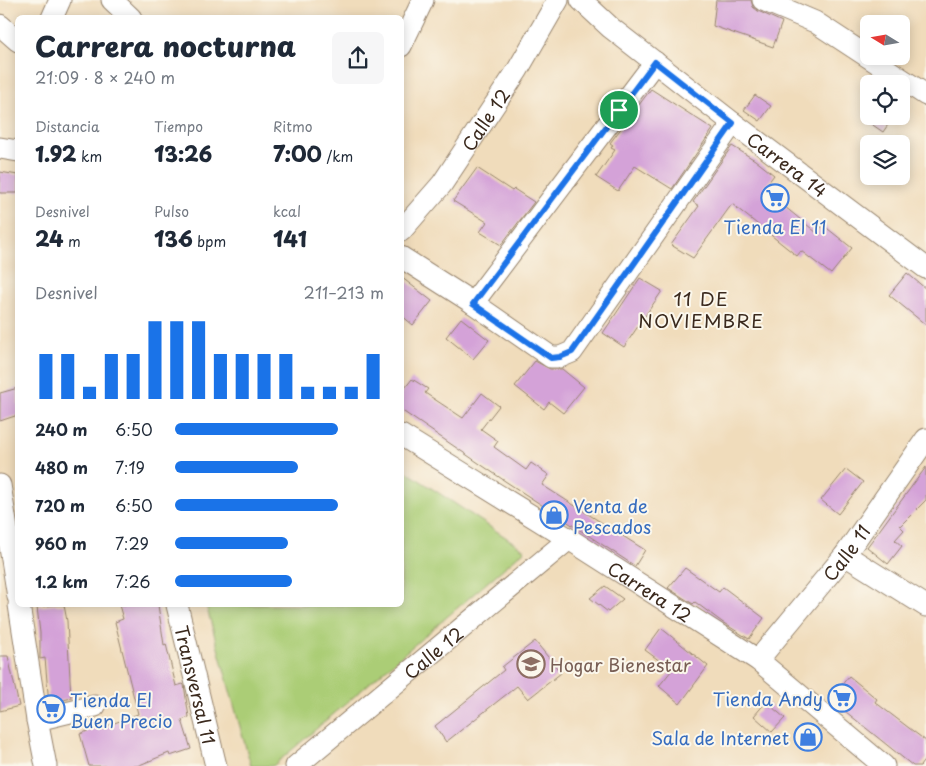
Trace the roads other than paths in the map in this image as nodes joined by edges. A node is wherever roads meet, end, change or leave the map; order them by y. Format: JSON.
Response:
{"nodes":[{"id":1,"x":60,"y":0,"type":"edge"},
{"id":2,"x":112,"y":0,"type":"edge"},
{"id":3,"x":423,"y":0,"type":"edge"},
{"id":4,"x":558,"y":0,"type":"edge"},
{"id":5,"x":581,"y":0,"type":"edge"},
{"id":6,"x":763,"y":0,"type":"edge"},
{"id":7,"x":53,"y":15,"type":"edge"},
{"id":8,"x":128,"y":15,"type":"edge"},
{"id":9,"x":404,"y":40,"type":"edge"},
{"id":10,"x":655,"y":62,"type":"junction"},
{"id":11,"x":926,"y":95,"type":"edge"},
{"id":12,"x":733,"y":123,"type":"junction"},
{"id":13,"x":0,"y":148,"type":"edge"},
{"id":14,"x":15,"y":150,"type":"edge"},
{"id":15,"x":404,"y":228,"type":"edge"},
{"id":16,"x":404,"y":259,"type":"edge"},
{"id":17,"x":926,"y":268,"type":"edge"},
{"id":18,"x":473,"y":304,"type":"junction"},
{"id":19,"x":404,"y":437,"type":"edge"},
{"id":20,"x":925,"y":444,"type":"edge"},
{"id":21,"x":0,"y":485,"type":"edge"},
{"id":22,"x":569,"y":539,"type":"junction"},
{"id":23,"x":846,"y":555,"type":"junction"},
{"id":24,"x":15,"y":578,"type":"edge"},
{"id":25,"x":926,"y":606,"type":"edge"},
{"id":26,"x":19,"y":607,"type":"edge"},
{"id":27,"x":177,"y":607,"type":"edge"},
{"id":28,"x":758,"y":660,"type":"junction"},
{"id":29,"x":95,"y":706,"type":"dead end"},
{"id":30,"x":37,"y":720,"type":"junction"},
{"id":31,"x":46,"y":766,"type":"edge"},
{"id":32,"x":216,"y":766,"type":"edge"},
{"id":33,"x":296,"y":766,"type":"edge"},
{"id":34,"x":884,"y":766,"type":"edge"}],
"edges":[{"from":1,"to":7,"type":"street"},
{"from":2,"to":8,"type":"street"},
{"from":3,"to":9,"type":"street"},
{"from":4,"to":15,"type":"street","name":"Calle 12"},
{"from":5,"to":10,"type":"street","name":"Carrera 14"},
{"from":6,"to":11,"type":"street"},
{"from":10,"to":12,"type":"street","name":"Carrera 14"},
{"from":10,"to":18,"type":"street"},
{"from":12,"to":17,"type":"street","name":"Carrera 14"},
{"from":12,"to":18,"type":"street"},
{"from":13,"to":14,"type":"street"},
{"from":16,"to":18,"type":"street"},
{"from":19,"to":22,"type":"street","name":"Carrera 12"},
{"from":20,"to":23,"type":"street","name":"Calle 11"},
{"from":21,"to":24,"type":"street"},
{"from":22,"to":28,"type":"street","name":"Carrera 12"},
{"from":22,"to":33,"type":"street","name":"Calle 12"},
{"from":23,"to":25,"type":"street"},
{"from":23,"to":28,"type":"street","name":"Calle 11"},
{"from":26,"to":30,"type":"street"},
{"from":27,"to":32,"type":"street","name":"Transversal 11"},
{"from":28,"to":34,"type":"street","name":"Carrera 12"},
{"from":29,"to":30,"type":"street"},
{"from":30,"to":31,"type":"street"}]}
